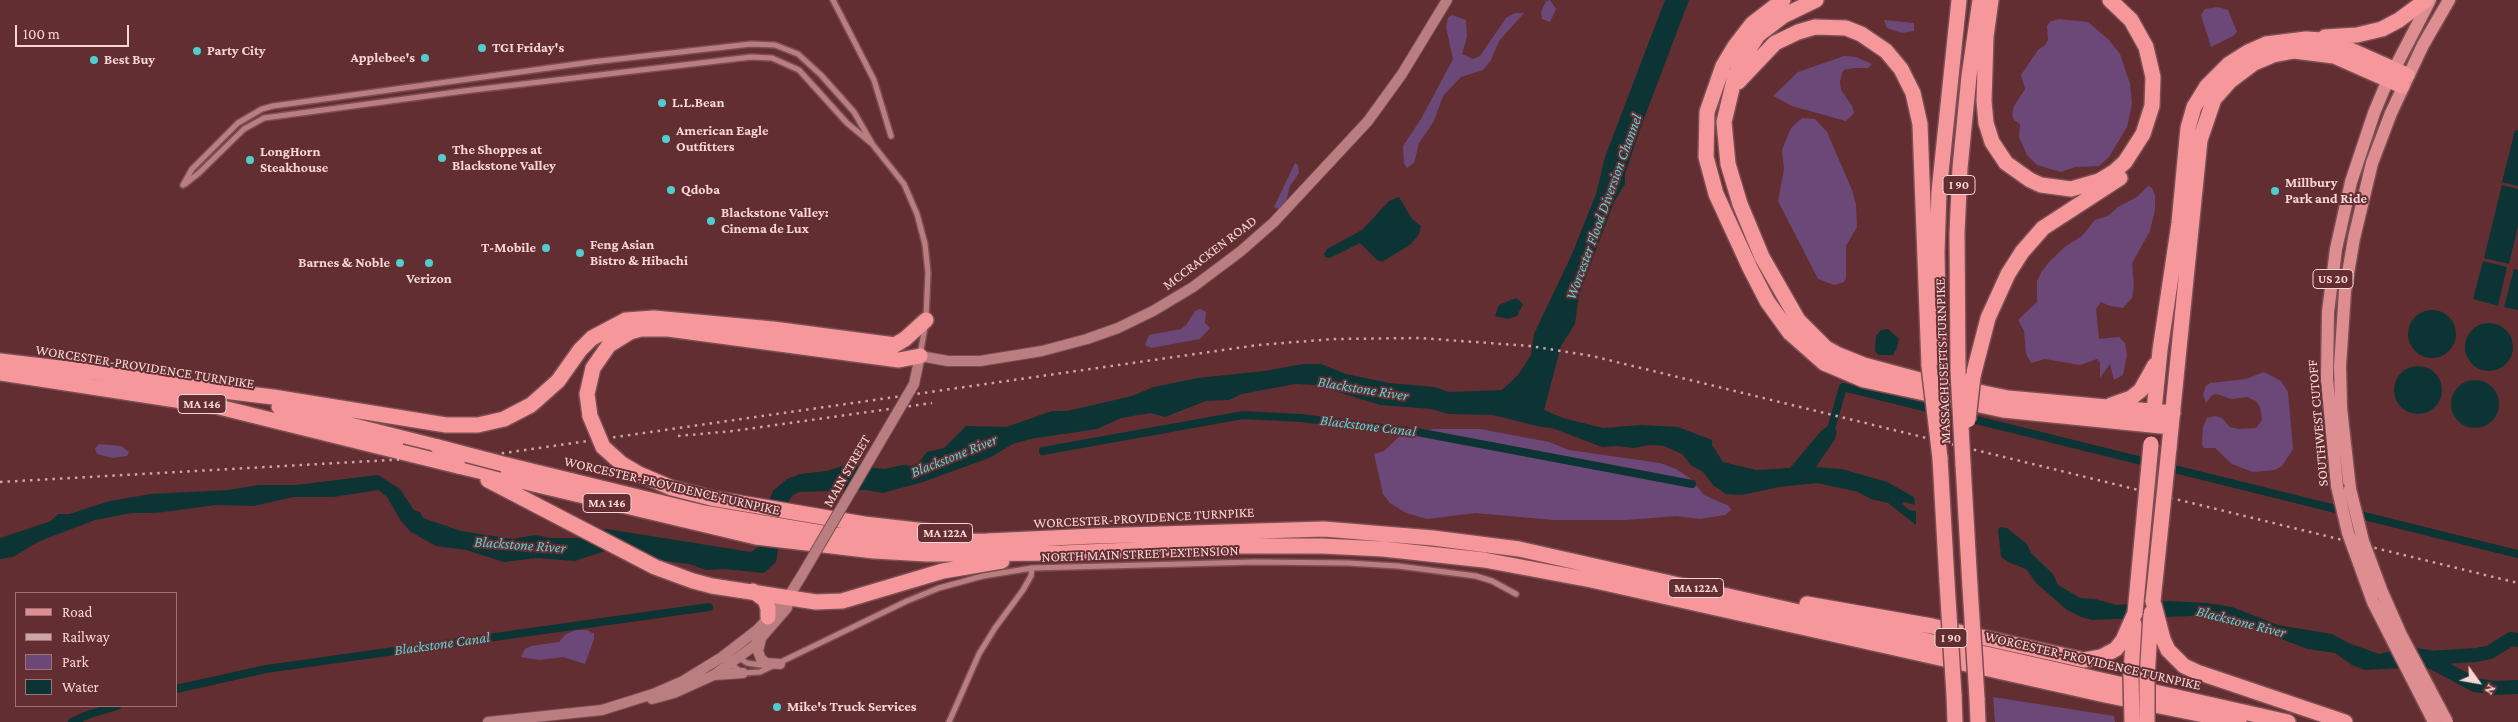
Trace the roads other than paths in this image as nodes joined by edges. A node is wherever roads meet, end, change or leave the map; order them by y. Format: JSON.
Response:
{"nodes":[{"id":1,"x":833,"y":0,"type":"edge"},
{"id":2,"x":1447,"y":0,"type":"edge"},
{"id":3,"x":1793,"y":0,"type":"edge"},
{"id":4,"x":1816,"y":0,"type":"edge"},
{"id":5,"x":1958,"y":0,"type":"edge"},
{"id":6,"x":1980,"y":0,"type":"edge"},
{"id":7,"x":1991,"y":0,"type":"edge"},
{"id":8,"x":2110,"y":0,"type":"edge"},
{"id":9,"x":2124,"y":0,"type":"edge"},
{"id":10,"x":2426,"y":0,"type":"edge"},
{"id":11,"x":2430,"y":0,"type":"edge"},
{"id":12,"x":2449,"y":0,"type":"edge"},
{"id":13,"x":1779,"y":3,"type":"edge"},
{"id":14,"x":2306,"y":39,"type":"junction"},
{"id":15,"x":2398,"y":78,"type":"junction"},
{"id":16,"x":1726,"y":109,"type":"junction"},
{"id":17,"x":891,"y":136,"type":"dead end"},
{"id":18,"x":874,"y":145,"type":"junction"},
{"id":19,"x":926,"y":320,"type":"junction"},
{"id":20,"x":895,"y":345,"type":"junction"},
{"id":21,"x":2160,"y":350,"type":"junction"},
{"id":22,"x":920,"y":356,"type":"junction"},
{"id":23,"x":0,"y":360,"type":"edge"},
{"id":24,"x":1934,"y":367,"type":"junction"},
{"id":25,"x":0,"y":373,"type":"edge"},
{"id":26,"x":166,"y":384,"type":"junction"},
{"id":27,"x":2105,"y":406,"type":"junction"},
{"id":28,"x":2153,"y":418,"type":"junction"},
{"id":29,"x":2172,"y":420,"type":"junction"},
{"id":30,"x":1963,"y":464,"type":"junction"},
{"id":31,"x":458,"y":466,"type":"junction"},
{"id":32,"x":757,"y":530,"type":"junction"},
{"id":33,"x":792,"y":536,"type":"junction"},
{"id":34,"x":1095,"y":536,"type":"junction"},
{"id":35,"x":1063,"y":553,"type":"junction"},
{"id":36,"x":1032,"y":568,"type":"junction"},
{"id":37,"x":1646,"y":576,"type":"junction"},
{"id":38,"x":753,"y":591,"type":"junction"},
{"id":39,"x":1516,"y":594,"type":"dead end"},
{"id":40,"x":789,"y":596,"type":"junction"},
{"id":41,"x":768,"y":617,"type":"junction"},
{"id":42,"x":2133,"y":623,"type":"junction"},
{"id":43,"x":2154,"y":628,"type":"junction"},
{"id":44,"x":762,"y":636,"type":"junction"},
{"id":45,"x":731,"y":657,"type":"junction"},
{"id":46,"x":780,"y":664,"type":"junction"},
{"id":47,"x":743,"y":673,"type":"junction"},
{"id":48,"x":714,"y":675,"type":"junction"},
{"id":49,"x":2105,"y":695,"type":"junction"},
{"id":50,"x":632,"y":702,"type":"junction"},
{"id":51,"x":488,"y":722,"type":"edge"},
{"id":52,"x":949,"y":722,"type":"edge"},
{"id":53,"x":1956,"y":722,"type":"edge"},
{"id":54,"x":1978,"y":722,"type":"edge"},
{"id":55,"x":2132,"y":722,"type":"edge"},
{"id":56,"x":2147,"y":722,"type":"edge"},
{"id":57,"x":2202,"y":722,"type":"edge"},
{"id":58,"x":2239,"y":722,"type":"edge"},
{"id":59,"x":2288,"y":722,"type":"edge"},
{"id":60,"x":2345,"y":722,"type":"edge"},
{"id":61,"x":2434,"y":722,"type":"edge"},
{"id":62,"x":2447,"y":722,"type":"edge"}],
"edges":[{"from":1,"to":17,"type":"street"},
{"from":2,"to":22,"type":"main road","name":"MCCRACKEN ROAD"},
{"from":3,"to":13,"type":"highway"},
{"from":4,"to":16,"type":"highway"},
{"from":5,"to":24,"type":"highway","name":"MASSACHUSETTS TURNPIKE","number":"I 90"},
{"from":6,"to":30,"type":"highway","name":"MASSACHUSETTS TURNPIKE","number":"I 90","bridge":true},
{"from":7,"to":8,"type":"highway"},
{"from":9,"to":30,"type":"highway","bridge":true},
{"from":10,"to":14,"type":"highway"},
{"from":11,"to":15,"type":"main road","name":"SOUTHWEST CUTOFF","number":"US 20"},
{"from":12,"to":15,"type":"main road","name":"SOUTHWEST CUTOFF","number":"US 20"},
{"from":13,"to":28,"type":"highway"},
{"from":14,"to":15,"type":"highway"},
{"from":14,"to":21,"type":"highway"},
{"from":15,"to":29,"type":"highway"},
{"from":15,"to":61,"type":"main road","name":"SOUTHWEST CUTOFF","number":"US 20","bridge":true},
{"from":15,"to":62,"type":"main road","name":"SOUTHWEST CUTOFF","number":"US 20","bridge":true},
{"from":16,"to":24,"type":"highway"},
{"from":16,"to":27,"type":"highway"},
{"from":18,"to":18,"type":"street"},
{"from":18,"to":19,"type":"street"},
{"from":19,"to":20,"type":"highway"},
{"from":19,"to":22,"type":"street"},
{"from":20,"to":22,"type":"highway"},
{"from":20,"to":26,"type":"highway"},
{"from":21,"to":27,"type":"highway"},
{"from":21,"to":28,"type":"highway"},
{"from":22,"to":34,"type":"highway","number":"MA 122A","bridge":true},
{"from":22,"to":40,"type":"main road","name":"MAIN STREET","bridge":true},
{"from":23,"to":26,"type":"highway","name":"WORCESTER-PROVIDENCE TURNPIKE","number":"MA 146"},
{"from":24,"to":53,"type":"highway","name":"MASSACHUSETTS TURNPIKE","number":"I 90","bridge":true},
{"from":25,"to":31,"type":"highway","name":"WORCESTER-PROVIDENCE TURNPIKE","number":"MA 146","bridge":true},
{"from":26,"to":32,"type":"highway","name":"WORCESTER-PROVIDENCE TURNPIKE","number":"MA 146","bridge":true},
{"from":27,"to":28,"type":"highway"},
{"from":28,"to":29,"type":"highway"},
{"from":28,"to":42,"type":"highway","bridge":true},
{"from":29,"to":43,"type":"highway","bridge":true},
{"from":30,"to":54,"type":"highway","name":"MASSACHUSETTS TURNPIKE","number":"I 90","bridge":true},
{"from":31,"to":32,"type":"highway","name":"WORCESTER-PROVIDENCE TURNPIKE","number":"MA 146"},
{"from":31,"to":38,"type":"highway"},
{"from":32,"to":33,"type":"highway","name":"WORCESTER-PROVIDENCE TURNPIKE","number":"MA 146"},
{"from":33,"to":34,"type":"highway","name":"WORCESTER-PROVIDENCE TURNPIKE","number":"MA 146"},
{"from":33,"to":35,"type":"highway","name":"WORCESTER-PROVIDENCE TURNPIKE","number":"MA 146"},
{"from":34,"to":37,"type":"highway","name":"WORCESTER-PROVIDENCE TURNPIKE","number":"MA 122A"},
{"from":35,"to":40,"type":"highway","number":"MA 122A"},
{"from":35,"to":49,"type":"highway","name":"WORCESTER-PROVIDENCE TURNPIKE","number":"MA 122A"},
{"from":36,"to":39,"type":"street","name":"NORTH MAIN STREET EXTENSION"},
{"from":36,"to":46,"type":"street","name":"NORTH MAIN STREET EXTENSION"},
{"from":36,"to":52,"type":"street"},
{"from":37,"to":42,"type":"highway"},
{"from":37,"to":59,"type":"highway","name":"WORCESTER-PROVIDENCE TURNPIKE","number":"MA 122A"},
{"from":38,"to":40,"type":"highway"},
{"from":38,"to":41,"type":"highway"},
{"from":40,"to":41,"type":"main road","name":"MAIN STREET"},
{"from":40,"to":44,"type":"main road","name":"MAIN STREET"},
{"from":41,"to":45,"type":"main road","name":"MAIN STREET"},
{"from":42,"to":55,"type":"highway","bridge":true},
{"from":43,"to":56,"type":"highway","bridge":true},
{"from":43,"to":60,"type":"highway"},
{"from":44,"to":45,"type":"main road","name":"MAIN STREET"},
{"from":44,"to":46,"type":"main road"},
{"from":45,"to":46,"type":"street","name":"NORTH MAIN STREET EXTENSION"},
{"from":45,"to":47,"type":"street"},
{"from":45,"to":48,"type":"main road","name":"MAIN STREET"},
{"from":45,"to":50,"type":"main road","name":"MAIN STREET"},
{"from":46,"to":47,"type":"street","name":"NORTH MAIN STREET EXTENSION"},
{"from":47,"to":48,"type":"main road"},
{"from":48,"to":50,"type":"main road","name":"MAIN STREET"},
{"from":49,"to":57,"type":"highway"},
{"from":49,"to":58,"type":"highway","name":"WORCESTER-PROVIDENCE TURNPIKE","number":"MA 122A"},
{"from":50,"to":51,"type":"main road","name":"MAIN STREET"}]}
